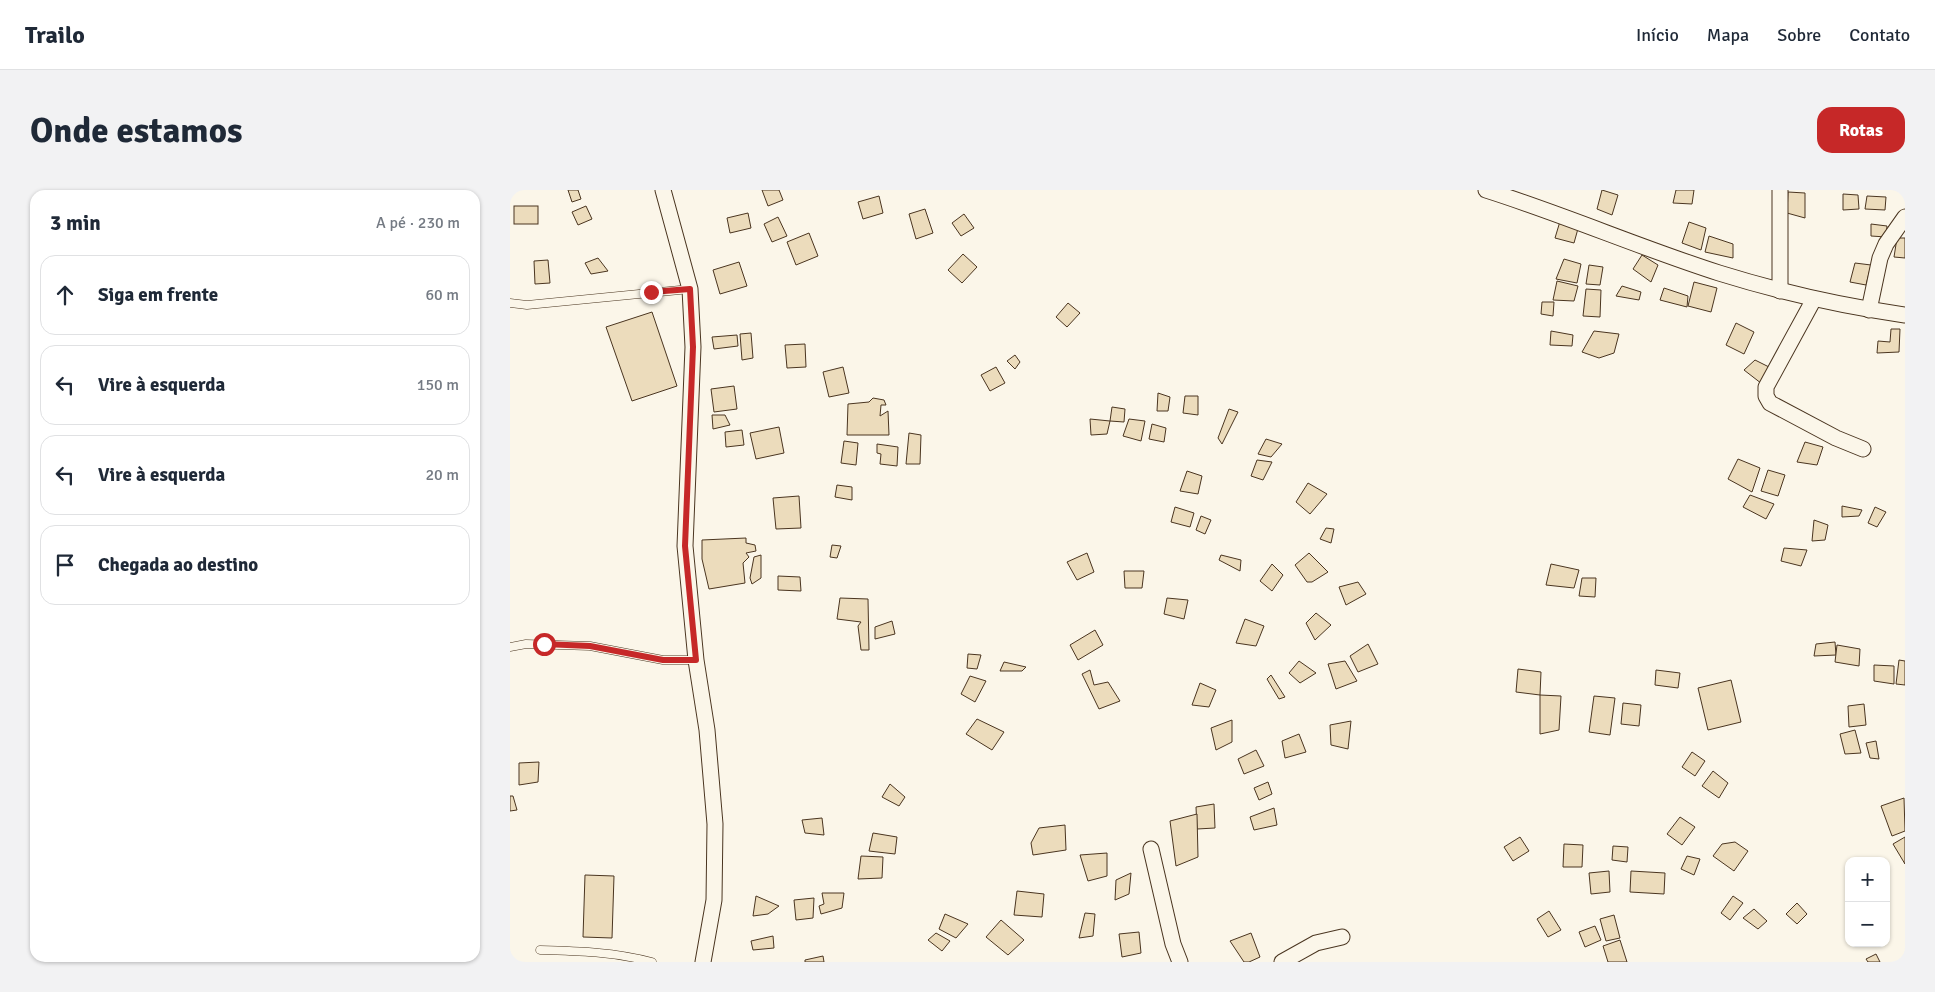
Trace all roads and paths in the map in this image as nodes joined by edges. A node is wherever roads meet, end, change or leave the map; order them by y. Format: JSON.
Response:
{"nodes":[{"id":1,"x":663,"y":190,"type":"edge"},
{"id":2,"x":1486,"y":190,"type":"edge"},
{"id":3,"x":1780,"y":190,"type":"edge"},
{"id":4,"x":1905,"y":217,"type":"edge"},
{"id":5,"x":690,"y":289,"type":"junction"},
{"id":6,"x":1780,"y":291,"type":"junction"},
{"id":7,"x":1814,"y":299,"type":"junction"},
{"id":8,"x":510,"y":303,"type":"edge"},
{"id":9,"x":1869,"y":310,"type":"junction"},
{"id":10,"x":1905,"y":315,"type":"edge"},
{"id":11,"x":1863,"y":449,"type":"dead end"},
{"id":12,"x":510,"y":647,"type":"edge"},
{"id":13,"x":696,"y":660,"type":"junction"},
{"id":14,"x":1151,"y":849,"type":"dead end"},
{"id":15,"x":1342,"y":937,"type":"dead end"},
{"id":16,"x":540,"y":950,"type":"dead end"},
{"id":17,"x":652,"y":962,"type":"edge"},
{"id":18,"x":703,"y":962,"type":"edge"},
{"id":19,"x":1180,"y":962,"type":"edge"},
{"id":20,"x":1282,"y":962,"type":"edge"}],
"edges":[{"from":1,"to":5,"type":"street"},
{"from":2,"to":6,"type":"street"},
{"from":3,"to":6,"type":"street"},
{"from":4,"to":9,"type":"street"},
{"from":5,"to":8,"type":"lane"},
{"from":5,"to":13,"type":"street"},
{"from":6,"to":7,"type":"street"},
{"from":7,"to":9,"type":"street"},
{"from":7,"to":11,"type":"street"},
{"from":9,"to":10,"type":"street"},
{"from":12,"to":13,"type":"lane"},
{"from":13,"to":18,"type":"street"},
{"from":14,"to":19,"type":"street"},
{"from":15,"to":20,"type":"street"},
{"from":16,"to":17,"type":"lane"}]}
